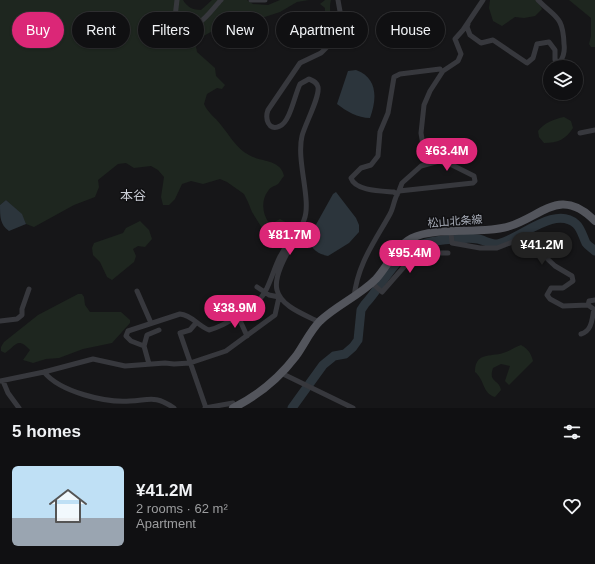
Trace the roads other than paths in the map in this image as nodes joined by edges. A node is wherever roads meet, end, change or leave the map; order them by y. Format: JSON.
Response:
{"nodes":[{"id":1,"x":177,"y":0,"type":"edge"},
{"id":2,"x":221,"y":0,"type":"edge"},
{"id":3,"x":251,"y":0,"type":"edge"},
{"id":4,"x":265,"y":0,"type":"edge"},
{"id":5,"x":338,"y":0,"type":"edge"},
{"id":6,"x":483,"y":0,"type":"edge"},
{"id":7,"x":538,"y":0,"type":"edge"},
{"id":8,"x":469,"y":20,"type":"junction"},
{"id":9,"x":458,"y":61,"type":"junction"},
{"id":10,"x":440,"y":69,"type":"junction"},
{"id":11,"x":434,"y":83,"type":"junction"},
{"id":12,"x":595,"y":130,"type":"edge"},
{"id":13,"x":580,"y":133,"type":"dead end"},
{"id":14,"x":448,"y":163,"type":"junction"},
{"id":15,"x":398,"y":193,"type":"junction"},
{"id":16,"x":595,"y":220,"type":"edge"},
{"id":17,"x":451,"y":237,"type":"junction"},
{"id":18,"x":293,"y":240,"type":"junction"},
{"id":19,"x":448,"y":253,"type":"dead end"},
{"id":20,"x":277,"y":260,"type":"junction"},
{"id":21,"x":283,"y":262,"type":"junction"},
{"id":22,"x":373,"y":284,"type":"junction"},
{"id":23,"x":256,"y":287,"type":"dead end"},
{"id":24,"x":29,"y":289,"type":"dead end"},
{"id":25,"x":137,"y":290,"type":"dead end"},
{"id":26,"x":265,"y":293,"type":"junction"},
{"id":27,"x":279,"y":297,"type":"junction"},
{"id":28,"x":354,"y":297,"type":"junction"},
{"id":29,"x":595,"y":300,"type":"edge"},
{"id":30,"x":588,"y":305,"type":"junction"},
{"id":31,"x":595,"y":310,"type":"edge"},
{"id":32,"x":238,"y":316,"type":"junction"},
{"id":33,"x":0,"y":321,"type":"edge"},
{"id":34,"x":196,"y":322,"type":"junction"},
{"id":35,"x":319,"y":322,"type":"junction"},
{"id":36,"x":151,"y":323,"type":"junction"},
{"id":37,"x":159,"y":330,"type":"dead end"},
{"id":38,"x":581,"y":334,"type":"dead end"},
{"id":39,"x":247,"y":336,"type":"junction"},
{"id":40,"x":144,"y":346,"type":"junction"},
{"id":41,"x":190,"y":363,"type":"junction"},
{"id":42,"x":149,"y":364,"type":"junction"},
{"id":43,"x":44,"y":372,"type":"junction"},
{"id":44,"x":281,"y":374,"type":"junction"},
{"id":45,"x":1,"y":381,"type":"edge"},
{"id":46,"x":19,"y":408,"type":"edge"},
{"id":47,"x":174,"y":408,"type":"edge"},
{"id":48,"x":206,"y":408,"type":"edge"},
{"id":49,"x":234,"y":408,"type":"edge"},
{"id":50,"x":353,"y":408,"type":"edge"}],
"edges":[{"from":1,"to":2,"type":"street"},
{"from":3,"to":4,"type":"street"},
{"from":5,"to":18,"type":"street"},
{"from":6,"to":8,"type":"street"},
{"from":7,"to":8,"type":"street"},
{"from":8,"to":9,"type":"street"},
{"from":9,"to":10,"type":"street"},
{"from":9,"to":11,"type":"street"},
{"from":10,"to":11,"type":"street"},
{"from":10,"to":15,"type":"street"},
{"from":11,"to":14,"type":"street"},
{"from":12,"to":13,"type":"street"},
{"from":14,"to":15,"type":"street"},
{"from":14,"to":15,"type":"street"},
{"from":15,"to":28,"type":"street"},
{"from":16,"to":17,"type":"main road","name":"松山北条線"},
{"from":17,"to":22,"type":"main road","name":"松山北条線"},
{"from":17,"to":30,"type":"street"},
{"from":18,"to":20,"type":"street"},
{"from":18,"to":21,"type":"street"},
{"from":19,"to":22,"type":"street"},
{"from":20,"to":21,"type":"street"},
{"from":20,"to":26,"type":"street"},
{"from":21,"to":27,"type":"street"},
{"from":22,"to":28,"type":"main road","name":"松山北条線"},
{"from":23,"to":26,"type":"street"},
{"from":24,"to":33,"type":"street"},
{"from":25,"to":36,"type":"street"},
{"from":26,"to":27,"type":"street"},
{"from":26,"to":32,"type":"street"},
{"from":27,"to":35,"type":"street"},
{"from":27,"to":39,"type":"street"},
{"from":28,"to":35,"type":"main road","name":"松山北条線"},
{"from":29,"to":30,"type":"street"},
{"from":30,"to":31,"type":"street"},
{"from":31,"to":38,"type":"street"},
{"from":32,"to":34,"type":"street"},
{"from":32,"to":39,"type":"street"},
{"from":34,"to":36,"type":"street"},
{"from":34,"to":41,"type":"street"},
{"from":35,"to":44,"type":"main road","name":"松山北条線"},
{"from":36,"to":40,"type":"street"},
{"from":37,"to":40,"type":"street"},
{"from":39,"to":41,"type":"street"},
{"from":40,"to":42,"type":"street"},
{"from":41,"to":42,"type":"street"},
{"from":41,"to":48,"type":"street"},
{"from":42,"to":43,"type":"street"},
{"from":43,"to":45,"type":"street"},
{"from":43,"to":47,"type":"street"},
{"from":44,"to":49,"type":"main road","name":"松山北条線"},
{"from":44,"to":50,"type":"street"},
{"from":45,"to":46,"type":"street"},
{"from":48,"to":49,"type":"street"}]}
